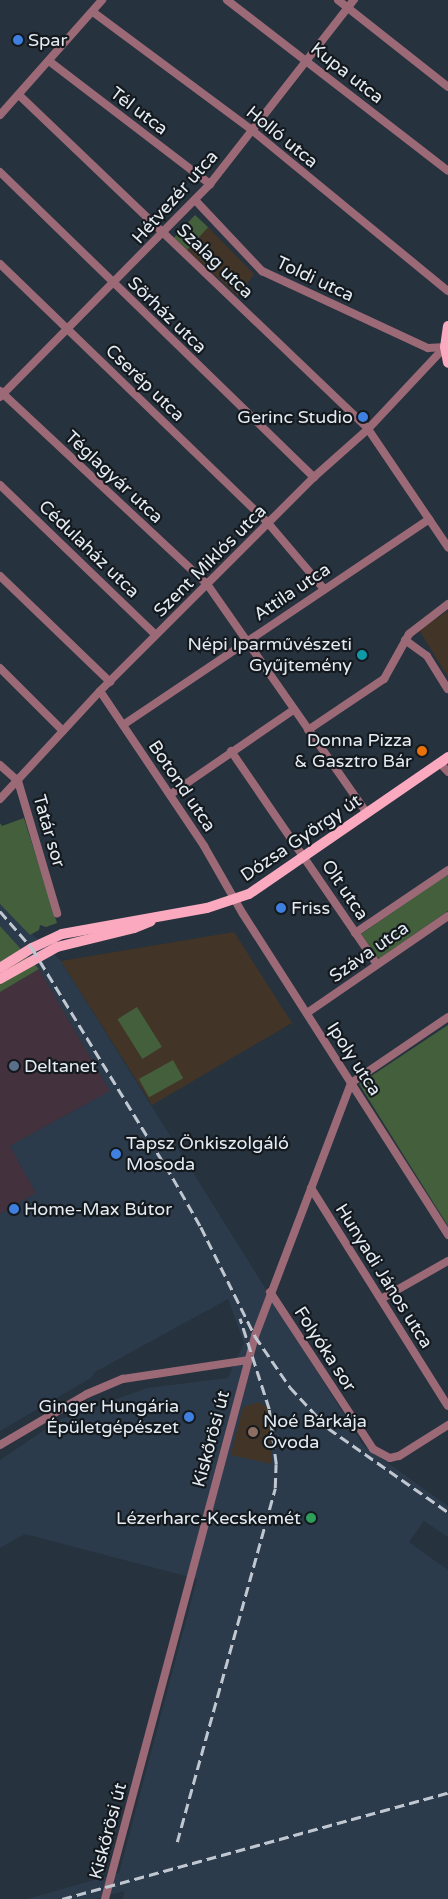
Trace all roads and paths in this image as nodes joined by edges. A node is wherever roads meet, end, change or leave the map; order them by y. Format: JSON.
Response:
{"nodes":[{"id":1,"x":102,"y":0,"type":"edge"},
{"id":2,"x":227,"y":0,"type":"edge"},
{"id":3,"x":338,"y":0,"type":"edge"},
{"id":4,"x":354,"y":0,"type":"edge"},
{"id":5,"x":348,"y":8,"type":"junction"},
{"id":6,"x":93,"y":12,"type":"junction"},
{"id":7,"x":49,"y":61,"type":"junction"},
{"id":8,"x":308,"y":61,"type":"junction"},
{"id":9,"x":448,"y":87,"type":"edge"},
{"id":10,"x":19,"y":95,"type":"junction"},
{"id":11,"x":0,"y":115,"type":"edge"},
{"id":12,"x":253,"y":131,"type":"junction"},
{"id":13,"x":448,"y":171,"type":"edge"},
{"id":14,"x":0,"y":172,"type":"edge"},
{"id":15,"x":210,"y":184,"type":"junction"},
{"id":16,"x":195,"y":200,"type":"junction"},
{"id":17,"x":165,"y":233,"type":"junction"},
{"id":18,"x":0,"y":264,"type":"edge"},
{"id":19,"x":114,"y":285,"type":"junction"},
{"id":20,"x":448,"y":291,"type":"edge"},
{"id":21,"x":448,"y":326,"type":"edge"},
{"id":22,"x":68,"y":329,"type":"junction"},
{"id":23,"x":445,"y":347,"type":"junction"},
{"id":24,"x":448,"y":363,"type":"edge"},
{"id":25,"x":1,"y":394,"type":"edge"},
{"id":26,"x":368,"y":429,"type":"junction"},
{"id":27,"x":314,"y":477,"type":"junction"},
{"id":28,"x":0,"y":485,"type":"edge"},
{"id":29,"x":429,"y":519,"type":"junction"},
{"id":30,"x":268,"y":523,"type":"junction"},
{"id":31,"x":448,"y":547,"type":"edge"},
{"id":32,"x":0,"y":576,"type":"edge"},
{"id":33,"x":207,"y":584,"type":"junction"},
{"id":34,"x":324,"y":589,"type":"junction"},
{"id":35,"x":448,"y":604,"type":"edge"},
{"id":36,"x":156,"y":635,"type":"junction"},
{"id":37,"x":405,"y":640,"type":"junction"},
{"id":38,"x":247,"y":642,"type":"junction"},
{"id":39,"x":0,"y":668,"type":"edge"},
{"id":40,"x":110,"y":682,"type":"junction"},
{"id":41,"x":448,"y":689,"type":"edge"},
{"id":42,"x":100,"y":692,"type":"junction"},
{"id":43,"x":293,"y":710,"type":"junction"},
{"id":44,"x":123,"y":725,"type":"junction"},
{"id":45,"x":63,"y":730,"type":"junction"},
{"id":46,"x":308,"y":730,"type":"junction"},
{"id":47,"x":231,"y":751,"type":"junction"},
{"id":48,"x":444,"y":760,"type":"edge"},
{"id":49,"x":0,"y":764,"type":"edge"},
{"id":50,"x":448,"y":772,"type":"edge"},
{"id":51,"x":18,"y":781,"type":"junction"},
{"id":52,"x":171,"y":794,"type":"junction"},
{"id":53,"x":0,"y":800,"type":"edge"},
{"id":54,"x":367,"y":814,"type":"junction"},
{"id":55,"x":304,"y":857,"type":"junction"},
{"id":56,"x":448,"y":870,"type":"edge"},
{"id":57,"x":235,"y":899,"type":"junction"},
{"id":58,"x":57,"y":913,"type":"dead end"},
{"id":59,"x":448,"y":916,"type":"edge"},
{"id":60,"x":355,"y":933,"type":"junction"},
{"id":61,"x":63,"y":939,"type":"junction"},
{"id":62,"x":377,"y":964,"type":"junction"},
{"id":63,"x":0,"y":968,"type":"edge"},
{"id":64,"x":0,"y":979,"type":"edge"},
{"id":65,"x":307,"y":1013,"type":"junction"},
{"id":66,"x":448,"y":1017,"type":"edge"},
{"id":67,"x":351,"y":1083,"type":"junction"},
{"id":68,"x":311,"y":1188,"type":"junction"},
{"id":69,"x":448,"y":1235,"type":"edge"},
{"id":70,"x":448,"y":1261,"type":"edge"},
{"id":71,"x":270,"y":1292,"type":"junction"},
{"id":72,"x":381,"y":1299,"type":"junction"},
{"id":73,"x":248,"y":1360,"type":"junction"},
{"id":74,"x":448,"y":1406,"type":"edge"},
{"id":75,"x":448,"y":1425,"type":"edge"},
{"id":76,"x":0,"y":1445,"type":"edge"},
{"id":77,"x":105,"y":1899,"type":"edge"}],
"edges":[{"from":1,"to":6,"type":"street"},
{"from":2,"to":8,"type":"street","name":"Kupa utca"},
{"from":3,"to":5,"type":"street"},
{"from":4,"to":5,"type":"street","name":"Hétvezér utca"},
{"from":5,"to":8,"type":"street","name":"Hétvezér utca"},
{"from":5,"to":9,"type":"street"},
{"from":6,"to":7,"type":"street"},
{"from":6,"to":12,"type":"street","name":"Holló utca"},
{"from":7,"to":10,"type":"street"},
{"from":7,"to":15,"type":"street","name":"Tél utca"},
{"from":8,"to":12,"type":"street","name":"Hétvezér utca"},
{"from":8,"to":13,"type":"street","name":"Kupa utca"},
{"from":10,"to":11,"type":"street"},
{"from":10,"to":17,"type":"street","name":"Szalag utca"},
{"from":12,"to":15,"type":"street","name":"Hétvezér utca"},
{"from":12,"to":20,"type":"street","name":"Holló utca"},
{"from":14,"to":19,"type":"street","name":"Sörház utca"},
{"from":15,"to":16,"type":"street","name":"Hétvezér utca"},
{"from":16,"to":17,"type":"street","name":"Hétvezér utca"},
{"from":16,"to":23,"type":"street","name":"Toldi utca"},
{"from":17,"to":19,"type":"street","name":"Hétvezér utca"},
{"from":17,"to":26,"type":"street","name":"Szalag utca"},
{"from":18,"to":22,"type":"street","name":"Cserép utca"},
{"from":19,"to":22,"type":"street","name":"Hétvezér utca"},
{"from":19,"to":27,"type":"street","name":"Sörház utca"},
{"from":21,"to":23,"type":"main road"},
{"from":22,"to":25,"type":"street","name":"Hétvezér utca"},
{"from":22,"to":30,"type":"street","name":"Cserép utca"},
{"from":23,"to":24,"type":"main road"},
{"from":23,"to":26,"type":"street","name":"Szent Miklós utca"},
{"from":25,"to":33,"type":"street","name":"Téglagyár utca"},
{"from":26,"to":27,"type":"street","name":"Szent Miklós utca"},
{"from":26,"to":29,"type":"street","name":"Szalag utca"},
{"from":27,"to":30,"type":"street","name":"Szent Miklós utca"},
{"from":28,"to":36,"type":"street","name":"Cédulaház utca"},
{"from":29,"to":31,"type":"street","name":"Szalag utca"},
{"from":29,"to":34,"type":"street","name":"Attila utca"},
{"from":30,"to":33,"type":"street","name":"Szent Miklós utca"},
{"from":30,"to":34,"type":"street","name":"Cserép utca"},
{"from":32,"to":40,"type":"street"},
{"from":33,"to":36,"type":"street","name":"Szent Miklós utca"},
{"from":33,"to":38,"type":"street","name":"Téglagyár utca"},
{"from":34,"to":38,"type":"street","name":"Attila utca"},
{"from":35,"to":37,"type":"street"},
{"from":36,"to":40,"type":"street","name":"Szent Miklós utca"},
{"from":37,"to":41,"type":"street"},
{"from":37,"to":46,"type":"street"},
{"from":38,"to":43,"type":"street","name":"Téglagyár utca"},
{"from":38,"to":44,"type":"street","name":"Attila utca"},
{"from":39,"to":45,"type":"street"},
{"from":40,"to":42,"type":"street","name":"Szent Miklós utca"},
{"from":42,"to":44,"type":"street","name":"Botond utca"},
{"from":42,"to":45,"type":"street","name":"Szent Miklós utca"},
{"from":43,"to":46,"type":"street","name":"Téglagyár utca"},
{"from":43,"to":47,"type":"street"},
{"from":44,"to":52,"type":"street","name":"Botond utca"},
{"from":45,"to":51,"type":"street","name":"Szent Miklós utca"},
{"from":46,"to":54,"type":"street","name":"Téglagyár utca"},
{"from":47,"to":52,"type":"street"},
{"from":47,"to":55,"type":"street","name":"Olt utca"},
{"from":48,"to":50,"type":"street"},
{"from":48,"to":54,"type":"main road","name":"Dózsa György út"},
{"from":49,"to":51,"type":"street","name":"Tatár sor"},
{"from":51,"to":53,"type":"street","name":"Szent Miklós utca"},
{"from":51,"to":58,"type":"street","name":"Tatár sor"},
{"from":52,"to":57,"type":"street","name":"Botond utca"},
{"from":54,"to":55,"type":"main road","name":"Dózsa György út"},
{"from":55,"to":57,"type":"main road","name":"Dózsa György út"},
{"from":55,"to":60,"type":"street","name":"Olt utca"},
{"from":56,"to":60,"type":"street"},
{"from":57,"to":61,"type":"main road","name":"Dózsa György út"},
{"from":57,"to":65,"type":"street","name":"Ipoly utca"},
{"from":59,"to":62,"type":"street","name":"Száva utca"},
{"from":60,"to":62,"type":"street","name":"Olt utca"},
{"from":61,"to":63,"type":"main road"},
{"from":61,"to":64,"type":"main road"},
{"from":62,"to":65,"type":"street","name":"Száva utca"},
{"from":65,"to":67,"type":"street","name":"Ipoly utca"},
{"from":66,"to":67,"type":"street"},
{"from":67,"to":68,"type":"street","name":"Kiskőrösi út"},
{"from":67,"to":69,"type":"street","name":"Ipoly utca"},
{"from":68,"to":71,"type":"street","name":"Kiskőrösi út"},
{"from":68,"to":72,"type":"street","name":"Hunyadi János utca"},
{"from":70,"to":72,"type":"street"},
{"from":71,"to":73,"type":"street","name":"Kiskőrösi út"},
{"from":71,"to":75,"type":"street","name":"Folyóka sor"},
{"from":72,"to":74,"type":"street","name":"Hunyadi János utca"},
{"from":73,"to":76,"type":"street"},
{"from":73,"to":77,"type":"street","name":"Kiskőrösi út"}]}
